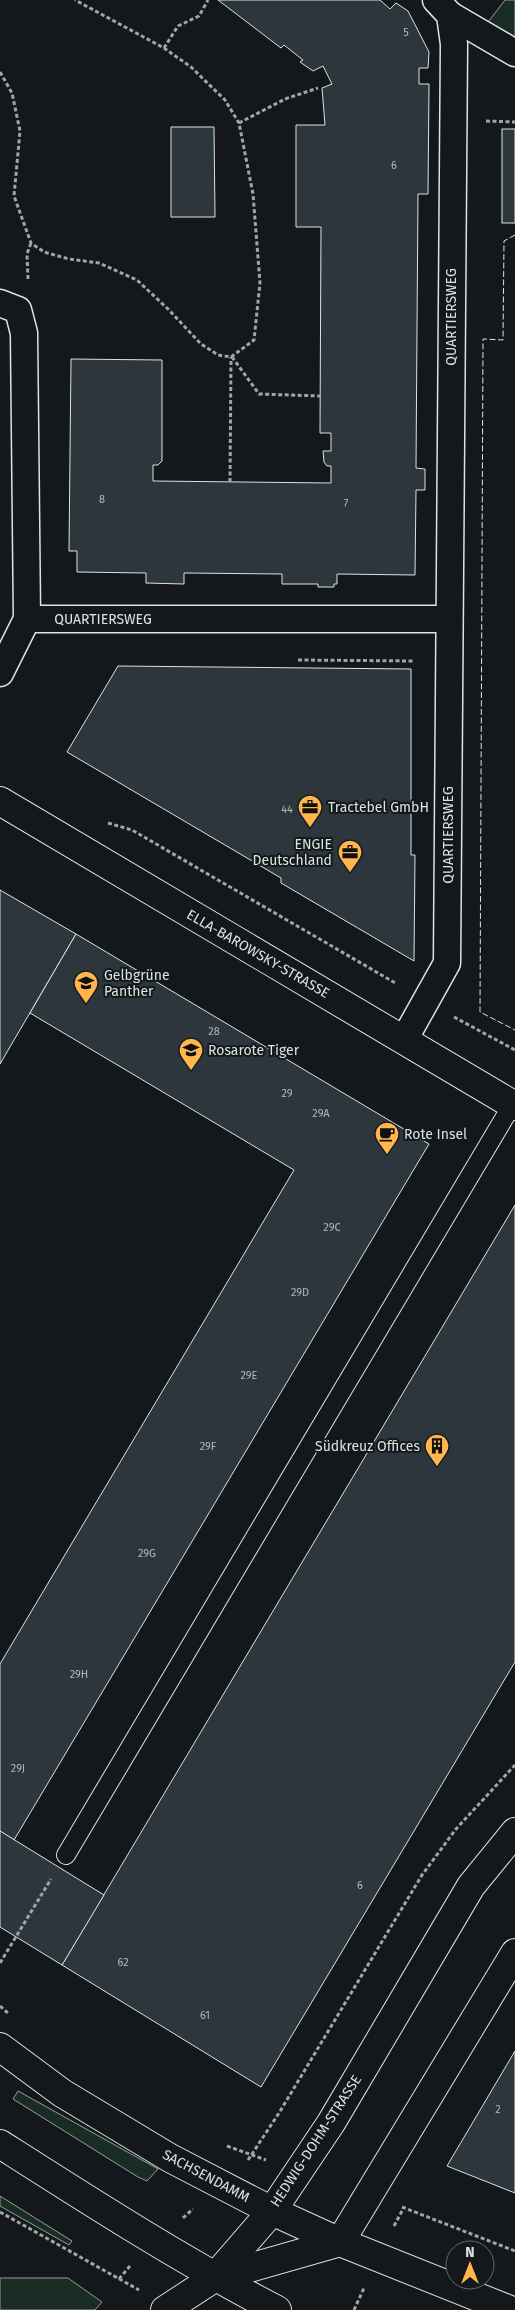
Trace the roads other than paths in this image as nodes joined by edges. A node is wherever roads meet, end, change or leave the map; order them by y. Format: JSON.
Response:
{"nodes":[{"id":1,"x":443,"y":8,"type":"edge"},
{"id":2,"x":515,"y":54,"type":"edge"},
{"id":3,"x":0,"y":303,"type":"edge"},
{"id":4,"x":27,"y":619,"type":"junction"},
{"id":5,"x":449,"y":619,"type":"junction"},
{"id":6,"x":0,"y":673,"type":"edge"},
{"id":7,"x":0,"y":802,"type":"edge"},
{"id":8,"x":404,"y":1040,"type":"junction"},
{"id":9,"x":514,"y":1106,"type":"edge"},
{"id":10,"x":515,"y":1832,"type":"edge"},
{"id":11,"x":66,"y":1856,"type":"road end"},
{"id":12,"x":515,"y":1953,"type":"edge"},
{"id":13,"x":0,"y":2047,"type":"edge"},
{"id":14,"x":0,"y":2144,"type":"edge"},
{"id":15,"x":272,"y":2211,"type":"junction"},
{"id":16,"x":340,"y":2242,"type":"junction"},
{"id":17,"x":214,"y":2278,"type":"junction"},
{"id":18,"x":167,"y":2308,"type":"edge"},
{"id":19,"x":277,"y":2310,"type":"edge"},
{"id":20,"x":510,"y":2310,"type":"edge"}],
"edges":[{"from":1,"to":2,"type":"street","name":"QUARTIERSWEG"},
{"from":1,"to":5,"type":"street","name":"QUARTIERSWEG"},
{"from":3,"to":4,"type":"street"},
{"from":4,"to":5,"type":"street","name":"QUARTIERSWEG"},
{"from":4,"to":6,"type":"street"},
{"from":5,"to":8,"type":"street","name":"QUARTIERSWEG"},
{"from":7,"to":8,"type":"street","name":"ELLA-BAROWSKY-STRASSE"},
{"from":8,"to":9,"type":"street","name":"ELLA-BAROWSKY-STRASSE"},
{"from":9,"to":11,"type":"lane"},
{"from":10,"to":15,"type":"street","name":"HEDWIG-DOHM-STRASSE"},
{"from":12,"to":16,"type":"street"},
{"from":13,"to":15,"type":"street","name":"SACHSENDAMM"},
{"from":14,"to":17,"type":"street"},
{"from":15,"to":16,"type":"street","name":"SACHSENDAMM"},
{"from":15,"to":17,"type":"street","name":"HEDWIG-DOHM-STRASSE"},
{"from":16,"to":17,"type":"street"},
{"from":16,"to":20,"type":"street","name":"SACHSENDAMM"},
{"from":17,"to":18,"type":"street"},
{"from":17,"to":19,"type":"street"}]}
